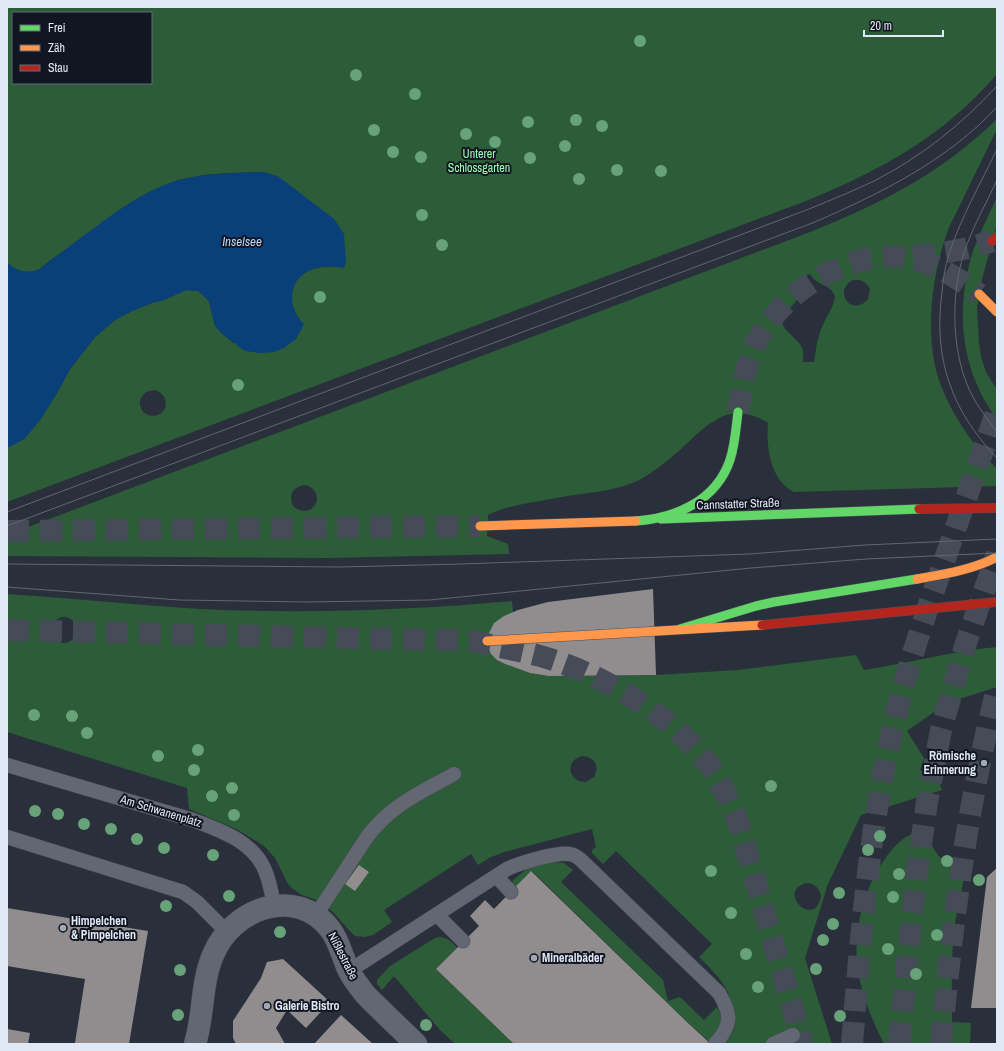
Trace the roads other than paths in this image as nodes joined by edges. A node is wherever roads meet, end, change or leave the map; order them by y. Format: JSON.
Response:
{"nodes":[{"id":1,"x":979,"y":294,"type":"tunnel mouth"},
{"id":2,"x":997,"y":312,"type":"edge"},
{"id":3,"x":738,"y":412,"type":"tunnel mouth"},
{"id":4,"x":997,"y":508,"type":"edge"},
{"id":5,"x":644,"y":520,"type":"junction"},
{"id":6,"x":480,"y":526,"type":"tunnel mouth"},
{"id":7,"x":997,"y":557,"type":"edge"},
{"id":8,"x":997,"y":602,"type":"edge"},
{"id":9,"x":680,"y":629,"type":"junction"},
{"id":10,"x":487,"y":641,"type":"dead end"},
{"id":11,"x":7,"y":765,"type":"edge"},
{"id":12,"x":454,"y":774,"type":"dead end"},
{"id":13,"x":7,"y":837,"type":"edge"},
{"id":14,"x":496,"y":876,"type":"junction"},
{"id":15,"x":511,"y":892,"type":"dead end"},
{"id":16,"x":274,"y":906,"type":"junction"},
{"id":17,"x":436,"y":915,"type":"junction"},
{"id":18,"x":316,"y":916,"type":"junction"},
{"id":19,"x":226,"y":932,"type":"junction"},
{"id":20,"x":463,"y":941,"type":"dead end"},
{"id":21,"x":349,"y":971,"type":"junction"},
{"id":22,"x":793,"y":1035,"type":"dead end"},
{"id":23,"x":198,"y":1042,"type":"edge"},
{"id":24,"x":416,"y":1044,"type":"edge"},
{"id":25,"x":715,"y":1044,"type":"edge"},
{"id":26,"x":774,"y":1044,"type":"edge"}],
"edges":[{"from":1,"to":2,"type":"main road"},
{"from":3,"to":5,"type":"main road"},
{"from":4,"to":5,"type":"main road","name":"Cannstatter Straße"},
{"from":5,"to":6,"type":"main road","name":"Cannstatter Straße"},
{"from":7,"to":9,"type":"main road"},
{"from":8,"to":9,"type":"main road"},
{"from":9,"to":10,"type":"main road"},
{"from":11,"to":16,"type":"lane","name":"Am Schwanenplatz"},
{"from":12,"to":18,"type":"lane"},
{"from":13,"to":19,"type":"lane"},
{"from":14,"to":15,"type":"lane"},
{"from":14,"to":17,"type":"lane"},
{"from":14,"to":25,"type":"lane"},
{"from":16,"to":18,"type":"street","name":"Nißlestraße"},
{"from":16,"to":19,"type":"street","name":"Nißlestraße"},
{"from":17,"to":20,"type":"lane"},
{"from":17,"to":21,"type":"lane"},
{"from":18,"to":21,"type":"street","name":"Nißlestraße"},
{"from":19,"to":23,"type":"street","name":"Nißlestraße"},
{"from":21,"to":24,"type":"street","name":"Nißlestraße"},
{"from":22,"to":26,"type":"lane"}]}
